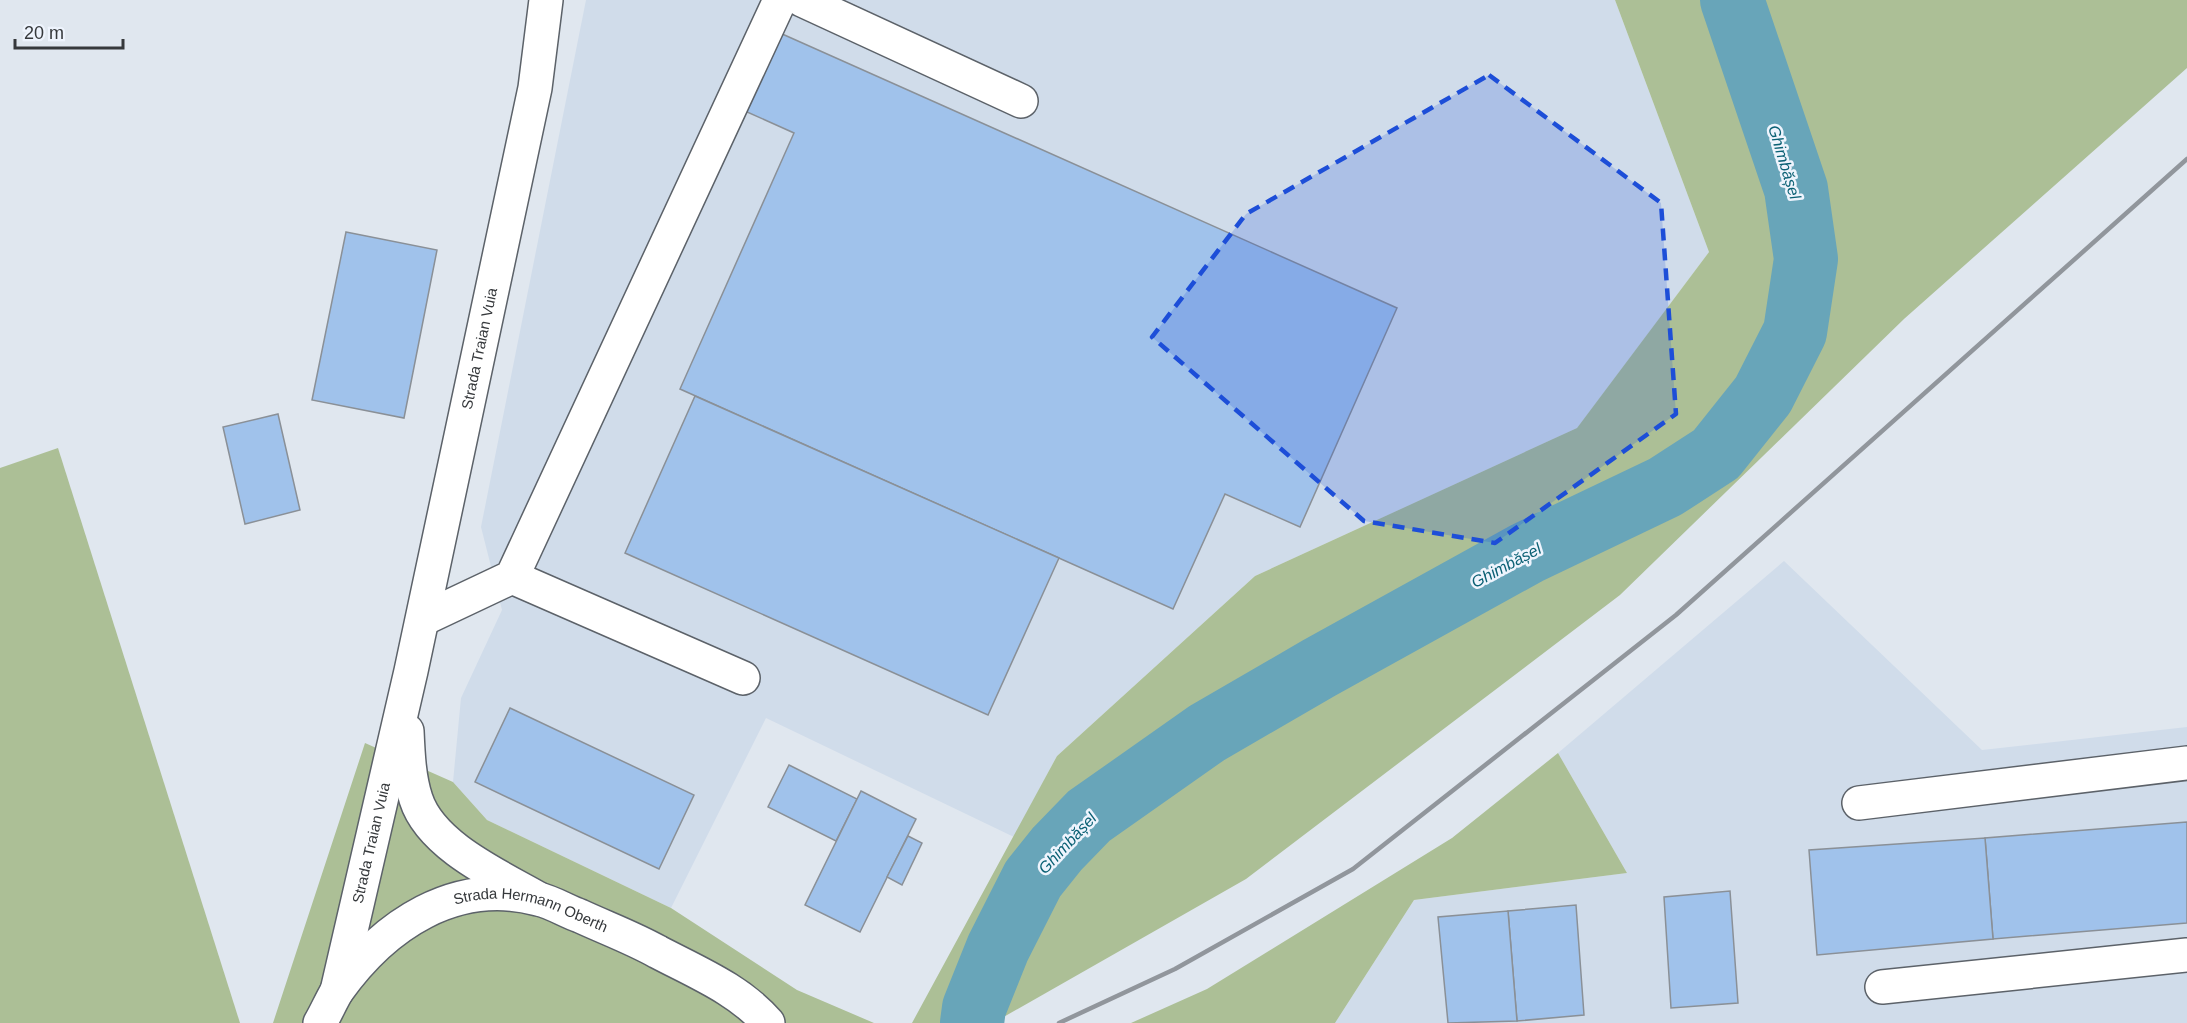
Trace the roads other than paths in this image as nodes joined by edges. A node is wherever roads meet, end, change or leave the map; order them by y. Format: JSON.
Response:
{"nodes":[{"id":1,"x":546,"y":0,"type":"edge"},
{"id":2,"x":780,"y":0,"type":"edge"},
{"id":3,"x":802,"y":0,"type":"edge"},
{"id":4,"x":1021,"y":101,"type":"dead end"},
{"id":5,"x":512,"y":577,"type":"junction"},
{"id":6,"x":423,"y":619,"type":"junction"},
{"id":7,"x":743,"y":678,"type":"dead end"},
{"id":8,"x":405,"y":696,"type":"junction"},
{"id":9,"x":2187,"y":763,"type":"edge"},
{"id":10,"x":1859,"y":803,"type":"dead end"},
{"id":11,"x":539,"y":899,"type":"junction"},
{"id":12,"x":2187,"y":956,"type":"edge"},
{"id":13,"x":1882,"y":987,"type":"dead end"},
{"id":14,"x":337,"y":992,"type":"junction"},
{"id":15,"x":320,"y":1023,"type":"edge"},
{"id":16,"x":768,"y":1023,"type":"edge"}],
"edges":[{"from":1,"to":6,"type":"street","name":"Strada Traian Vuia"},
{"from":2,"to":5,"type":"street"},
{"from":3,"to":4,"type":"street"},
{"from":5,"to":6,"type":"street"},
{"from":5,"to":7,"type":"street"},
{"from":6,"to":8,"type":"street","name":"Strada Traian Vuia"},
{"from":8,"to":11,"type":"street","name":"Strada Traian Vuia"},
{"from":8,"to":14,"type":"street","name":"Strada Traian Vuia"},
{"from":9,"to":10,"type":"street"},
{"from":11,"to":14,"type":"street","name":"Strada Hermann Oberth"},
{"from":11,"to":16,"type":"street","name":"Strada Hermann Oberth"},
{"from":12,"to":13,"type":"street"},
{"from":14,"to":15,"type":"street","name":"Strada Hermann Oberth"}]}
